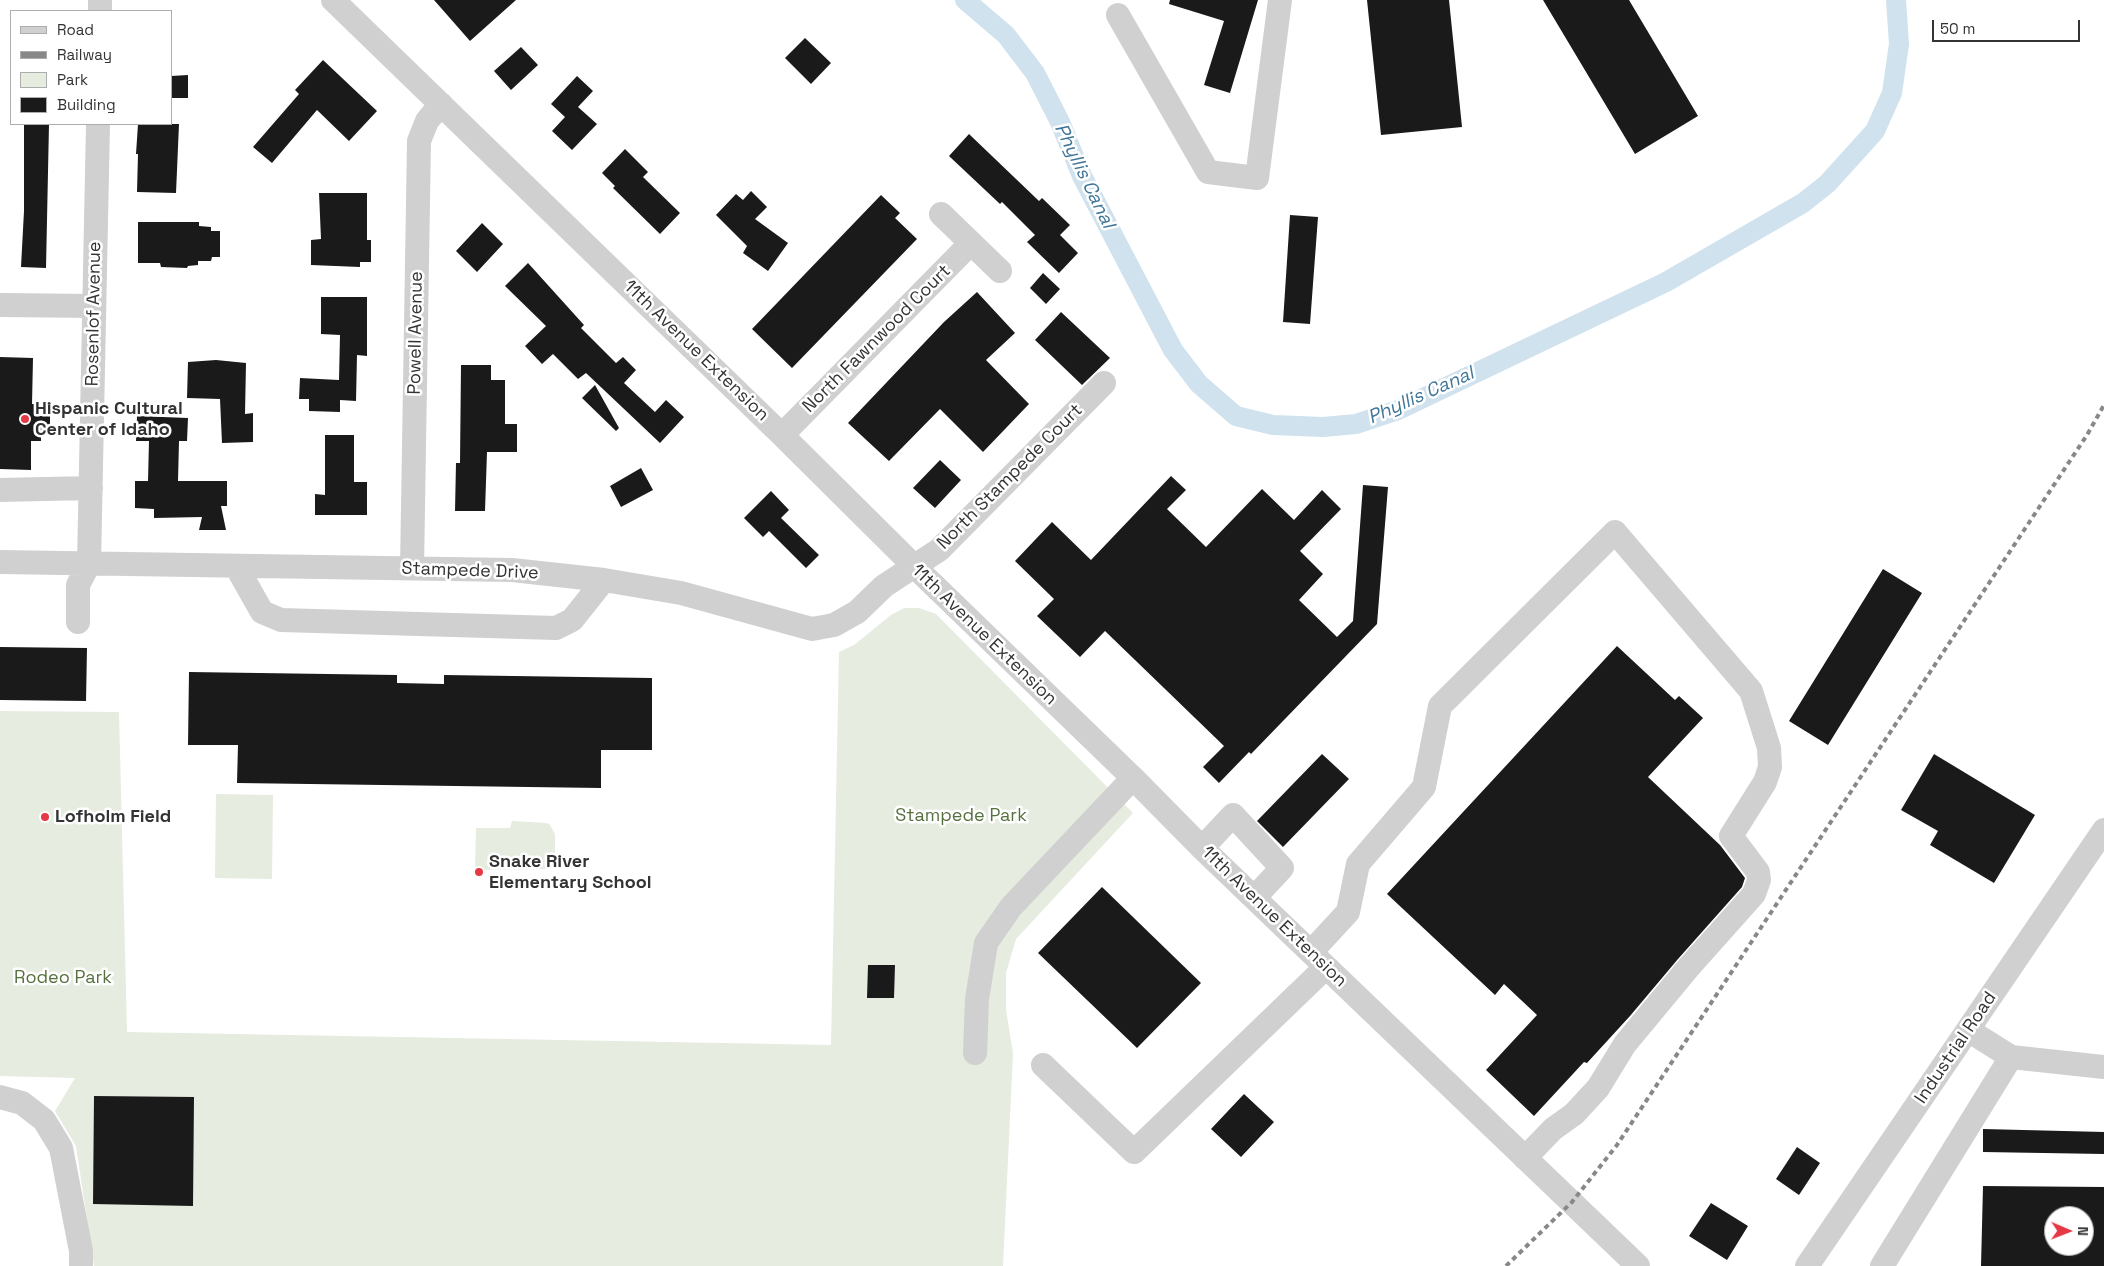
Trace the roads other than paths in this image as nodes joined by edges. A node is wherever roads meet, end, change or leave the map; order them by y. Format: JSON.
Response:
{"nodes":[{"id":1,"x":334,"y":0,"type":"edge"},
{"id":2,"x":1280,"y":0,"type":"edge"},
{"id":3,"x":1118,"y":15,"type":"dead end"},
{"id":4,"x":441,"y":104,"type":"junction"},
{"id":5,"x":98,"y":125,"type":"edge"},
{"id":6,"x":941,"y":214,"type":"dead end"},
{"id":7,"x":971,"y":243,"type":"junction"},
{"id":8,"x":1000,"y":271,"type":"dead end"},
{"id":9,"x":0,"y":305,"type":"edge"},
{"id":10,"x":94,"y":306,"type":"junction"},
{"id":11,"x":1104,"y":383,"type":"dead end"},
{"id":12,"x":782,"y":434,"type":"junction"},
{"id":13,"x":90,"y":488,"type":"junction"},
{"id":14,"x":0,"y":490,"type":"edge"},
{"id":15,"x":0,"y":562,"type":"edge"},
{"id":16,"x":89,"y":564,"type":"junction"},
{"id":17,"x":236,"y":566,"type":"junction"},
{"id":18,"x":914,"y":566,"type":"junction"},
{"id":19,"x":412,"y":568,"type":"junction"},
{"id":20,"x":604,"y":580,"type":"junction"},
{"id":21,"x":78,"y":622,"type":"dead end"},
{"id":22,"x":1133,"y":778,"type":"junction"},
{"id":23,"x":2100,"y":841,"type":"edge"},
{"id":24,"x":1202,"y":848,"type":"junction"},
{"id":25,"x":1254,"y":898,"type":"junction"},
{"id":26,"x":1319,"y":960,"type":"junction"},
{"id":27,"x":1968,"y":1030,"type":"junction"},
{"id":28,"x":975,"y":1053,"type":"dead end"},
{"id":29,"x":2011,"y":1057,"type":"junction"},
{"id":30,"x":1043,"y":1065,"type":"dead end"},
{"id":31,"x":2104,"y":1068,"type":"edge"},
{"id":32,"x":0,"y":1097,"type":"edge"},
{"id":33,"x":1526,"y":1158,"type":"junction"},
{"id":34,"x":81,"y":1259,"type":"edge"},
{"id":35,"x":1638,"y":1266,"type":"edge"},
{"id":36,"x":1806,"y":1266,"type":"edge"},
{"id":37,"x":1882,"y":1266,"type":"edge"}],
"edges":[{"from":1,"to":4,"type":"street","name":"11th Avenue Extension"},
{"from":2,"to":3,"type":"street"},
{"from":4,"to":12,"type":"street","name":"11th Avenue Extension"},
{"from":4,"to":19,"type":"street","name":"Powell Avenue"},
{"from":5,"to":10,"type":"street","name":"Rosenlof Avenue"},
{"from":6,"to":7,"type":"street"},
{"from":7,"to":8,"type":"street"},
{"from":7,"to":12,"type":"street","name":"North Fawnwood Court"},
{"from":9,"to":10,"type":"street"},
{"from":10,"to":13,"type":"street","name":"Rosenlof Avenue"},
{"from":11,"to":18,"type":"street","name":"North Stampede Court"},
{"from":12,"to":18,"type":"street","name":"11th Avenue Extension"},
{"from":13,"to":14,"type":"street"},
{"from":13,"to":16,"type":"street","name":"Rosenlof Avenue"},
{"from":15,"to":16,"type":"street","name":"Stampede Drive"},
{"from":16,"to":17,"type":"street","name":"Stampede Drive"},
{"from":16,"to":21,"type":"street"},
{"from":17,"to":19,"type":"street","name":"Stampede Drive"},
{"from":17,"to":20,"type":"street"},
{"from":18,"to":20,"type":"street","name":"Stampede Drive"},
{"from":18,"to":22,"type":"street","name":"11th Avenue Extension"},
{"from":19,"to":20,"type":"street","name":"Stampede Drive"},
{"from":22,"to":24,"type":"street","name":"11th Avenue Extension"},
{"from":22,"to":28,"type":"street"},
{"from":23,"to":27,"type":"street","name":"Industrial Road"},
{"from":24,"to":25,"type":"street","name":"11th Avenue Extension"},
{"from":24,"to":25,"type":"street"},
{"from":25,"to":26,"type":"street","name":"11th Avenue Extension"},
{"from":26,"to":30,"type":"street"},
{"from":26,"to":33,"type":"street","name":"11th Avenue Extension"},
{"from":26,"to":33,"type":"street"},
{"from":27,"to":29,"type":"street"},
{"from":27,"to":36,"type":"street","name":"Industrial Road"},
{"from":29,"to":31,"type":"street"},
{"from":29,"to":37,"type":"street"},
{"from":32,"to":34,"type":"street"},
{"from":33,"to":35,"type":"street","name":"11th Avenue Extension"}]}
